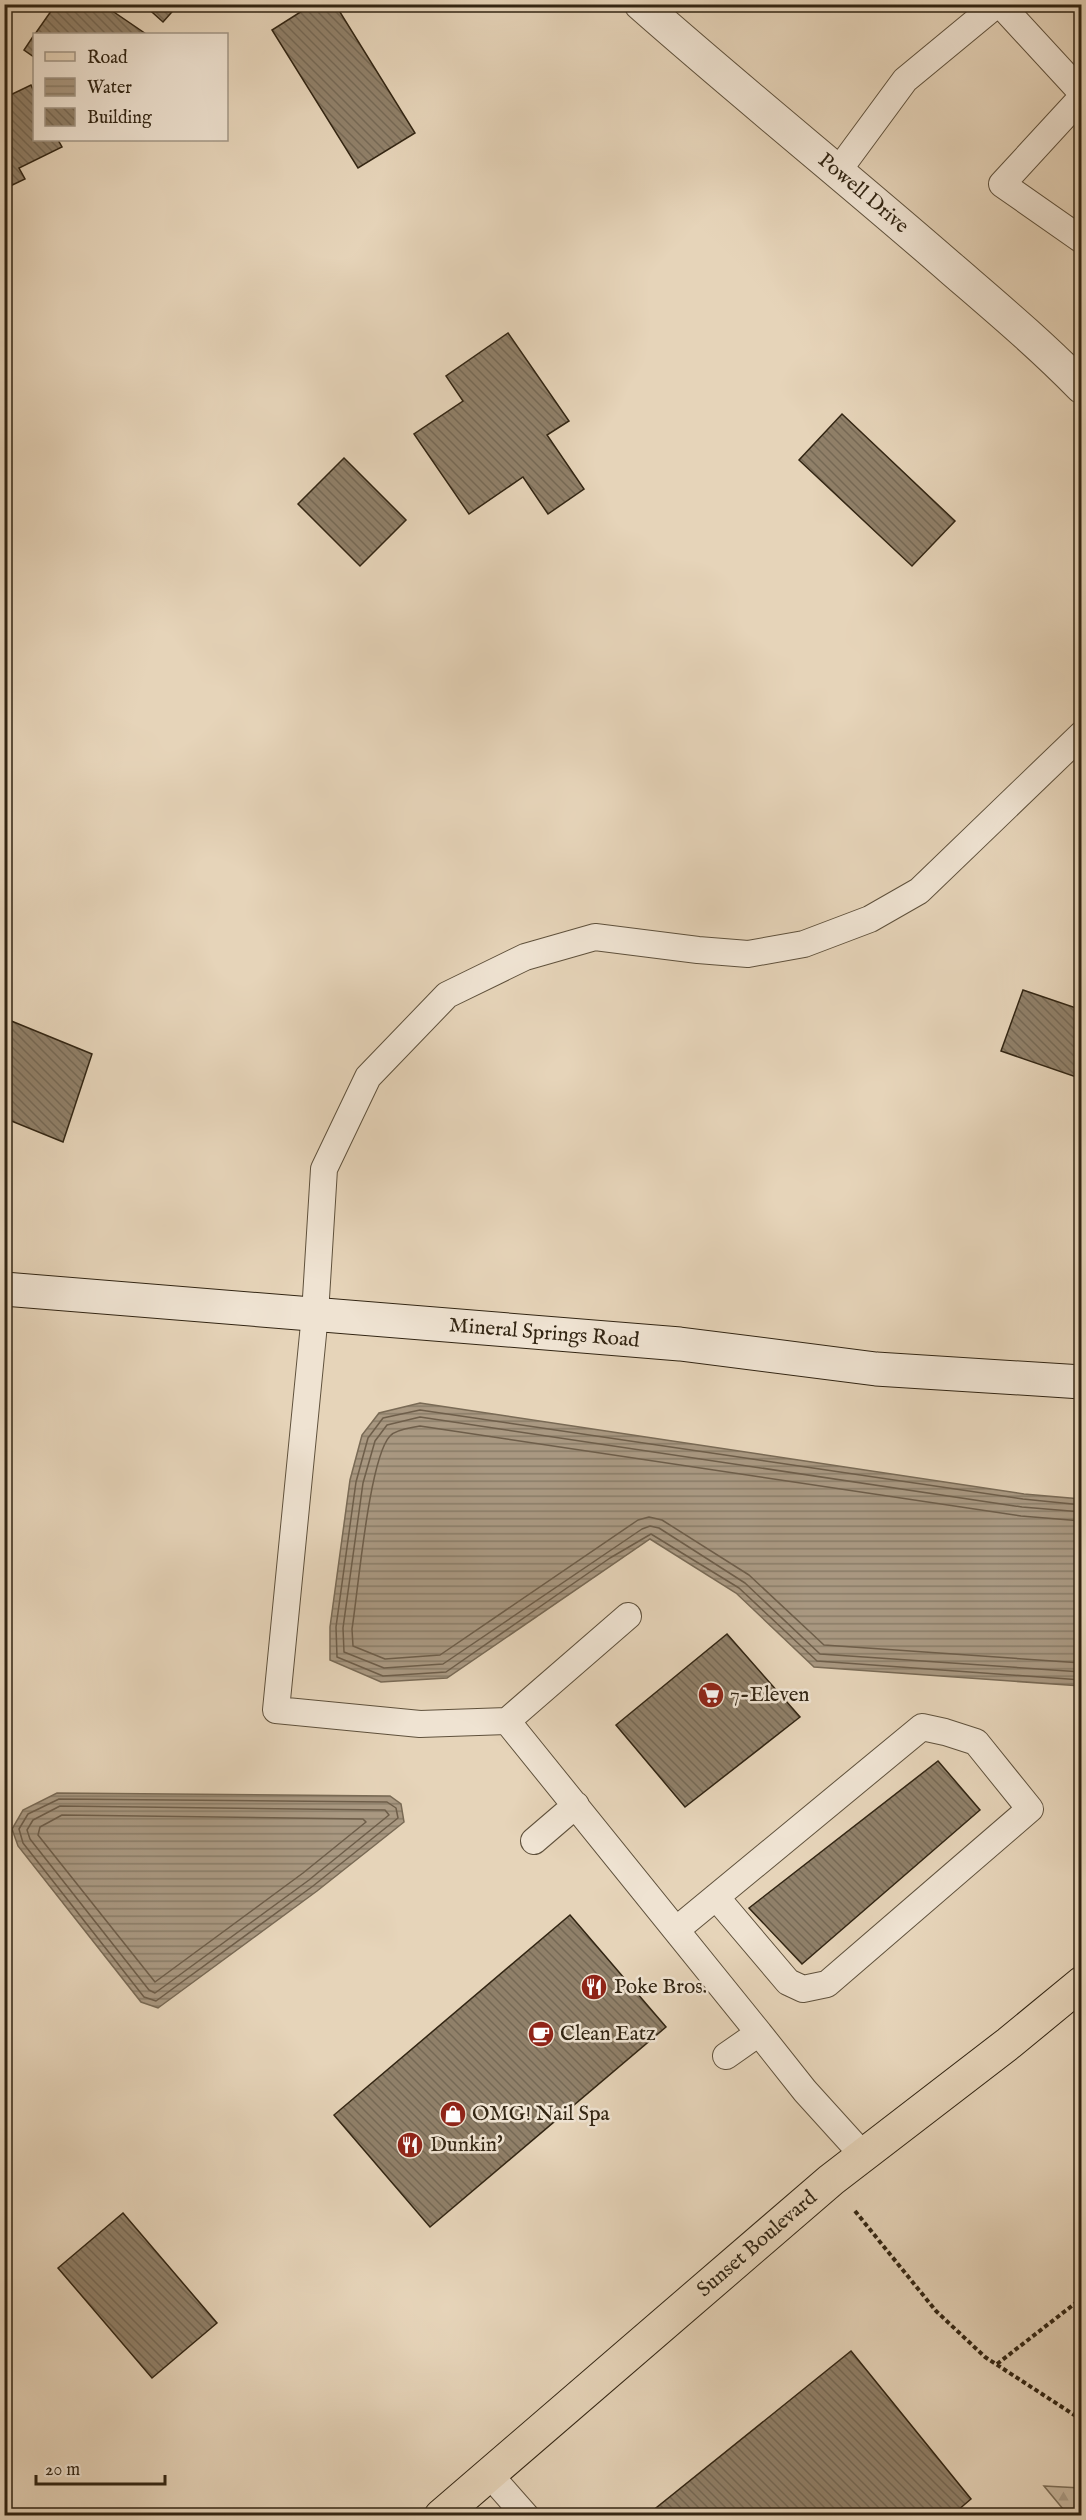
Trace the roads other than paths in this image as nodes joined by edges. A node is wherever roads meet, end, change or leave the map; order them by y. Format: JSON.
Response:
{"nodes":[{"id":1,"x":641,"y":4,"type":"edge"},
{"id":2,"x":998,"y":4,"type":"edge"},
{"id":3,"x":1082,"y":95,"type":"edge"},
{"id":4,"x":838,"y":171,"type":"junction"},
{"id":5,"x":1082,"y":240,"type":"edge"},
{"id":6,"x":1082,"y":387,"type":"edge"},
{"id":7,"x":1082,"y":734,"type":"edge"},
{"id":8,"x":4,"y":1289,"type":"edge"},
{"id":9,"x":315,"y":1314,"type":"junction"},
{"id":10,"x":1082,"y":1382,"type":"edge"},
{"id":11,"x":628,"y":1616,"type":"dead end"},
{"id":12,"x":507,"y":1721,"type":"junction"},
{"id":13,"x":576,"y":1805,"type":"junction"},
{"id":14,"x":534,"y":1841,"type":"dead end"},
{"id":15,"x":716,"y":1897,"type":"junction"},
{"id":16,"x":676,"y":1930,"type":"junction"},
{"id":17,"x":1082,"y":1983,"type":"edge"},
{"id":18,"x":759,"y":2032,"type":"junction"},
{"id":19,"x":726,"y":2056,"type":"dead end"},
{"id":20,"x":862,"y":2155,"type":"junction"},
{"id":21,"x":489,"y":2474,"type":"junction"},
{"id":22,"x":441,"y":2516,"type":"edge"},
{"id":23,"x":526,"y":2516,"type":"edge"}],
"edges":[{"from":1,"to":4,"type":"street","name":"Powell Drive"},
{"from":2,"to":3,"type":"lane"},
{"from":2,"to":4,"type":"lane"},
{"from":3,"to":5,"type":"lane"},
{"from":4,"to":6,"type":"street","name":"Powell Drive"},
{"from":7,"to":9,"type":"lane"},
{"from":8,"to":9,"type":"street","name":"Mineral Springs Road"},
{"from":9,"to":10,"type":"street","name":"Mineral Springs Road"},
{"from":9,"to":12,"type":"lane"},
{"from":11,"to":12,"type":"lane"},
{"from":12,"to":13,"type":"lane"},
{"from":13,"to":14,"type":"lane"},
{"from":13,"to":16,"type":"lane"},
{"from":15,"to":15,"type":"lane"},
{"from":15,"to":16,"type":"lane"},
{"from":16,"to":18,"type":"lane"},
{"from":17,"to":20,"type":"main road","name":"Sunset Boulevard"},
{"from":18,"to":19,"type":"lane"},
{"from":18,"to":20,"type":"lane"},
{"from":20,"to":21,"type":"main road","name":"Sunset Boulevard"},
{"from":21,"to":22,"type":"main road","name":"Sunset Boulevard"},
{"from":21,"to":23,"type":"lane"}]}
